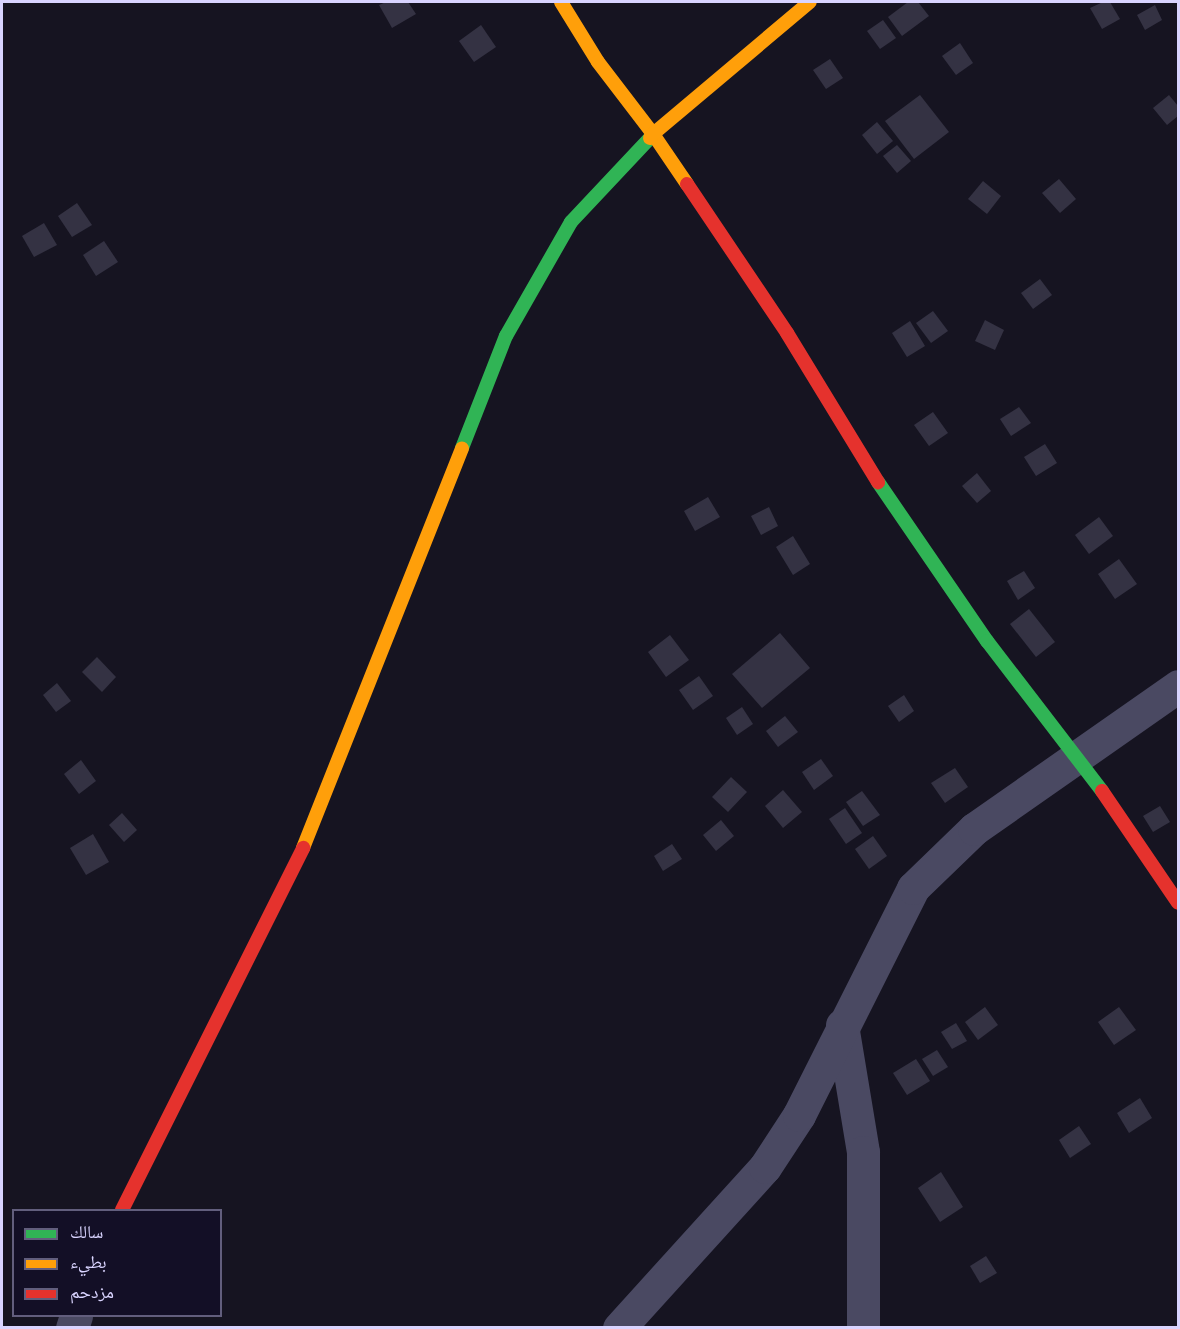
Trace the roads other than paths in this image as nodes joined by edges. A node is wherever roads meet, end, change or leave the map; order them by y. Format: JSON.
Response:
{"nodes":[{"id":1,"x":561,"y":2,"type":"edge"},
{"id":2,"x":810,"y":2,"type":"edge"},
{"id":3,"x":652,"y":134,"type":"junction"},
{"id":4,"x":1179,"y":686,"type":"edge"},
{"id":5,"x":1078,"y":757,"type":"junction"},
{"id":6,"x":1179,"y":903,"type":"edge"},
{"id":7,"x":842,"y":1025,"type":"junction"},
{"id":8,"x":123,"y":1209,"type":"edge"},
{"id":9,"x":619,"y":1328,"type":"edge"},
{"id":10,"x":863,"y":1328,"type":"edge"}],
"edges":[{"from":1,"to":3,"type":"street"},
{"from":2,"to":3,"type":"street"},
{"from":3,"to":5,"type":"street"},
{"from":3,"to":8,"type":"street"},
{"from":4,"to":5,"type":"street"},
{"from":5,"to":6,"type":"street"},
{"from":5,"to":7,"type":"street"},
{"from":7,"to":9,"type":"street"},
{"from":7,"to":10,"type":"street"}]}
